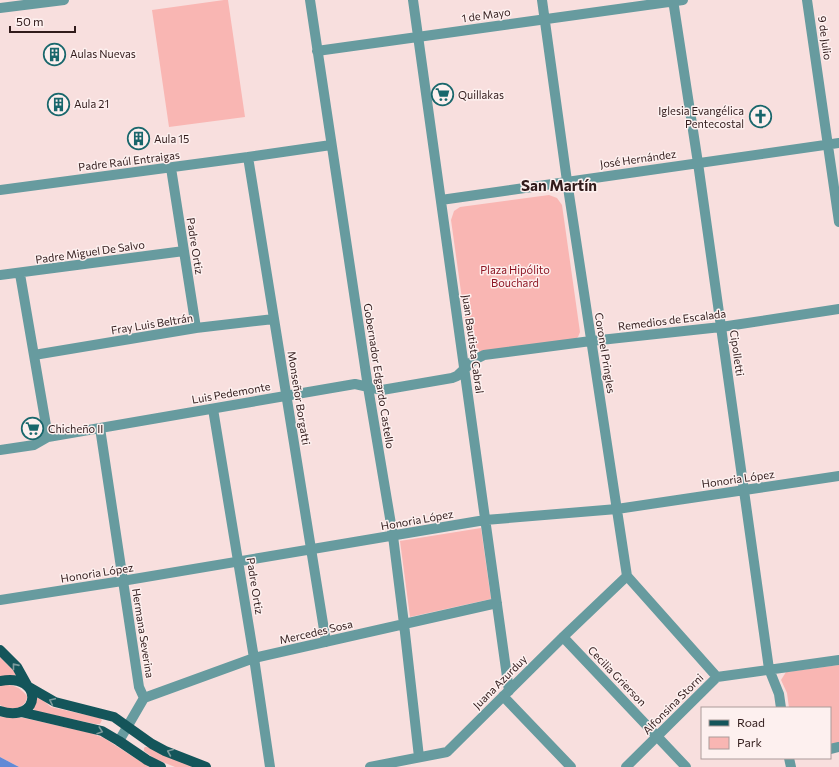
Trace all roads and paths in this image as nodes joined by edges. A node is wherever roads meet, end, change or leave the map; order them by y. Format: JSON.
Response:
{"nodes":[{"id":1,"x":64,"y":0,"type":"edge"},
{"id":2,"x":310,"y":0,"type":"edge"},
{"id":3,"x":413,"y":0,"type":"edge"},
{"id":4,"x":542,"y":0,"type":"edge"},
{"id":5,"x":677,"y":0,"type":"edge"},
{"id":6,"x":807,"y":0,"type":"edge"},
{"id":7,"x":0,"y":8,"type":"edge"},
{"id":8,"x":545,"y":19,"type":"junction"},
{"id":9,"x":418,"y":37,"type":"junction"},
{"id":10,"x":317,"y":51,"type":"junction"},
{"id":11,"x":839,"y":143,"type":"edge"},
{"id":12,"x":828,"y":144,"type":"junction"},
{"id":13,"x":331,"y":145,"type":"junction"},
{"id":14,"x":248,"y":158,"type":"junction"},
{"id":15,"x":698,"y":163,"type":"junction"},
{"id":16,"x":171,"y":168,"type":"junction"},
{"id":17,"x":567,"y":182,"type":"junction"},
{"id":18,"x":0,"y":190,"type":"edge"},
{"id":19,"x":441,"y":200,"type":"junction"},
{"id":20,"x":839,"y":222,"type":"edge"},
{"id":21,"x":184,"y":251,"type":"junction"},
{"id":22,"x":20,"y":274,"type":"junction"},
{"id":23,"x":0,"y":276,"type":"edge"},
{"id":24,"x":839,"y":309,"type":"edge"},
{"id":25,"x":274,"y":319,"type":"junction"},
{"id":26,"x":721,"y":327,"type":"junction"},
{"id":27,"x":196,"y":328,"type":"junction"},
{"id":28,"x":591,"y":341,"type":"junction"},
{"id":29,"x":34,"y":355,"type":"junction"},
{"id":30,"x":464,"y":368,"type":"junction"},
{"id":31,"x":368,"y":387,"type":"junction"},
{"id":32,"x":286,"y":396,"type":"junction"},
{"id":33,"x":213,"y":409,"type":"junction"},
{"id":34,"x":100,"y":428,"type":"junction"},
{"id":35,"x":48,"y":437,"type":"junction"},
{"id":36,"x":0,"y":450,"type":"edge"},
{"id":37,"x":839,"y":476,"type":"edge"},
{"id":38,"x":744,"y":491,"type":"junction"},
{"id":39,"x":617,"y":509,"type":"junction"},
{"id":40,"x":485,"y":520,"type":"junction"},
{"id":41,"x":393,"y":536,"type":"junction"},
{"id":42,"x":312,"y":550,"type":"junction"},
{"id":43,"x":238,"y":562,"type":"junction"},
{"id":44,"x":627,"y":576,"type":"junction"},
{"id":45,"x":122,"y":581,"type":"junction"},
{"id":46,"x":0,"y":600,"type":"edge"},
{"id":47,"x":497,"y":603,"type":"junction"},
{"id":48,"x":404,"y":624,"type":"junction"},
{"id":49,"x":563,"y":637,"type":"junction"},
{"id":50,"x":326,"y":642,"type":"junction"},
{"id":51,"x":0,"y":650,"type":"edge"},
{"id":52,"x":254,"y":658,"type":"junction"},
{"id":53,"x":839,"y":660,"type":"edge"},
{"id":54,"x":768,"y":669,"type":"junction"},
{"id":55,"x":717,"y":677,"type":"junction"},
{"id":56,"x":0,"y":681,"type":"edge"},
{"id":57,"x":28,"y":686,"type":"junction"},
{"id":58,"x":506,"y":693,"type":"junction"},
{"id":59,"x":144,"y":698,"type":"junction"},
{"id":60,"x":782,"y":707,"type":"edge"},
{"id":61,"x":0,"y":711,"type":"edge"},
{"id":62,"x":21,"y":712,"type":"junction"},
{"id":63,"x":127,"y":727,"type":"junction"},
{"id":64,"x":658,"y":736,"type":"junction"},
{"id":65,"x":119,"y":741,"type":"junction"},
{"id":66,"x":418,"y":757,"type":"junction"},
{"id":67,"x":392,"y":765,"type":"edge"},
{"id":68,"x":162,"y":767,"type":"edge"},
{"id":69,"x":206,"y":767,"type":"edge"},
{"id":70,"x":270,"y":767,"type":"edge"},
{"id":71,"x":370,"y":767,"type":"edge"},
{"id":72,"x":571,"y":767,"type":"edge"},
{"id":73,"x":626,"y":767,"type":"edge"},
{"id":74,"x":686,"y":767,"type":"edge"}],
"edges":[{"from":1,"to":7,"type":"street"},
{"from":2,"to":10,"type":"street","name":"Gobernador Edgardo Castello"},
{"from":3,"to":9,"type":"street","name":"Juan Bautista Cabral"},
{"from":4,"to":8,"type":"street","name":"Coronel Pringles"},
{"from":5,"to":8,"type":"street","name":"1 de Mayo"},
{"from":5,"to":15,"type":"street","name":"Cipolletti"},
{"from":6,"to":12,"type":"street","name":"9 de Julio"},
{"from":8,"to":9,"type":"street","name":"1 de Mayo"},
{"from":8,"to":17,"type":"street","name":"Coronel Pringles"},
{"from":9,"to":10,"type":"street","name":"1 de Mayo"},
{"from":9,"to":19,"type":"street","name":"Juan Bautista Cabral"},
{"from":10,"to":13,"type":"street","name":"Gobernador Edgardo Castello"},
{"from":11,"to":12,"type":"street","name":"José Hernández"},
{"from":12,"to":15,"type":"street","name":"José Hernández"},
{"from":12,"to":20,"type":"street","name":"9 de Julio"},
{"from":13,"to":14,"type":"street","name":"Padre Raúl Entraigas"},
{"from":13,"to":31,"type":"street","name":"Gobernador Edgardo Castello"},
{"from":14,"to":16,"type":"street","name":"Padre Raúl Entraigas"},
{"from":14,"to":25,"type":"street","name":"Monseñor Borgatti"},
{"from":15,"to":17,"type":"street","name":"José Hernández"},
{"from":15,"to":26,"type":"street","name":"Cipolletti"},
{"from":16,"to":18,"type":"street","name":"Padre Raúl Entraigas"},
{"from":16,"to":21,"type":"street","name":"Padre Ortiz"},
{"from":17,"to":19,"type":"street","name":"José Hernández"},
{"from":17,"to":28,"type":"street","name":"Coronel Pringles"},
{"from":19,"to":30,"type":"street","name":"Juan Bautista Cabral"},
{"from":21,"to":22,"type":"street","name":"Padre Miguel De Salvo"},
{"from":21,"to":27,"type":"street","name":"Padre Ortiz"},
{"from":22,"to":23,"type":"street","name":"Padre Miguel De Salvo"},
{"from":22,"to":29,"type":"street"},
{"from":24,"to":26,"type":"street","name":"Remedios de Escalada"},
{"from":25,"to":27,"type":"street","name":"Fray Luis Beltrán"},
{"from":25,"to":32,"type":"street","name":"Monseñor Borgatti"},
{"from":26,"to":28,"type":"street","name":"Remedios de Escalada"},
{"from":26,"to":38,"type":"street","name":"Cipolletti"},
{"from":27,"to":29,"type":"street","name":"Fray Luis Beltrán"},
{"from":28,"to":30,"type":"street","name":"Remedios de Escalada"},
{"from":28,"to":39,"type":"street","name":"Coronel Pringles"},
{"from":29,"to":35,"type":"street"},
{"from":30,"to":31,"type":"street","name":"Luis Pedemonte"},
{"from":30,"to":40,"type":"street","name":"Juan Bautista Cabral"},
{"from":31,"to":32,"type":"street","name":"Luis Pedemonte"},
{"from":31,"to":41,"type":"street","name":"Gobernador Edgardo Castello"},
{"from":32,"to":33,"type":"street","name":"Luis Pedemonte"},
{"from":32,"to":42,"type":"street","name":"Monseñor Borgatti"},
{"from":33,"to":34,"type":"street","name":"Luis Pedemonte"},
{"from":33,"to":43,"type":"street","name":"Padre Ortiz"},
{"from":34,"to":35,"type":"street","name":"Luis Pedemonte"},
{"from":34,"to":45,"type":"street","name":"Hermana Severina"},
{"from":35,"to":36,"type":"street","name":"Luis Pedemonte"},
{"from":37,"to":38,"type":"street","name":"Honoria López"},
{"from":38,"to":39,"type":"street","name":"Honoria López"},
{"from":38,"to":54,"type":"street","name":"Cipolletti"},
{"from":39,"to":40,"type":"street","name":"Honoria López"},
{"from":39,"to":44,"type":"street","name":"Coronel Pringles"},
{"from":40,"to":41,"type":"street","name":"Honoria López"},
{"from":40,"to":47,"type":"street","name":"Juan Bautista Cabral"},
{"from":41,"to":42,"type":"street","name":"Honoria López"},
{"from":41,"to":48,"type":"street","name":"Gobernador Edgardo Castello"},
{"from":42,"to":43,"type":"street","name":"Honoria López"},
{"from":42,"to":50,"type":"street","name":"Monseñor Borgatti"},
{"from":43,"to":45,"type":"street","name":"Honoria López"},
{"from":43,"to":52,"type":"street","name":"Padre Ortiz"},
{"from":44,"to":49,"type":"street","name":"Juana Azurduy"},
{"from":44,"to":55,"type":"street"},
{"from":45,"to":46,"type":"street","name":"Honoria López"},
{"from":45,"to":59,"type":"street","name":"Hermana Severina"},
{"from":47,"to":48,"type":"street","name":"Mercedes Sosa"},
{"from":47,"to":58,"type":"street","name":"Juan Bautista Cabral"},
{"from":48,"to":50,"type":"street","name":"Mercedes Sosa"},
{"from":48,"to":66,"type":"street","name":"Gobernador Edgardo Castello"},
{"from":49,"to":58,"type":"street","name":"Juana Azurduy"},
{"from":49,"to":64,"type":"street","name":"Cecilia Grierson"},
{"from":50,"to":52,"type":"street","name":"Mercedes Sosa"},
{"from":57,"to":51,"type":"main road","one_way":true},
{"from":52,"to":59,"type":"street","name":"Mercedes Sosa"},
{"from":52,"to":70,"type":"street","name":"Padre Ortiz"},
{"from":53,"to":54,"type":"street","name":"Alfonsina Storni"},
{"from":54,"to":55,"type":"street","name":"Alfonsina Storni"},
{"from":54,"to":60,"type":"street","name":"Cipolletti"},
{"from":55,"to":64,"type":"street","name":"Alfonsina Storni"},
{"from":56,"to":57,"type":"main road"},
{"from":57,"to":62,"type":"main road"},
{"from":63,"to":57,"type":"main road","one_way":true},
{"from":58,"to":66,"type":"street","name":"Juana Azurduy"},
{"from":58,"to":72,"type":"street"},
{"from":59,"to":63,"type":"street"},
{"from":61,"to":62,"type":"main road"},
{"from":62,"to":65,"type":"main road","one_way":true},
{"from":63,"to":65,"type":"street"},
{"from":69,"to":63,"type":"main road","one_way":true},
{"from":64,"to":73,"type":"street","name":"Alfonsina Storni"},
{"from":64,"to":74,"type":"street","name":"Cecilia Grierson"},
{"from":65,"to":68,"type":"main road"},
{"from":66,"to":67,"type":"street","name":"Juana Azurduy"},
{"from":67,"to":71,"type":"street","name":"Juana Azurduy"}]}
